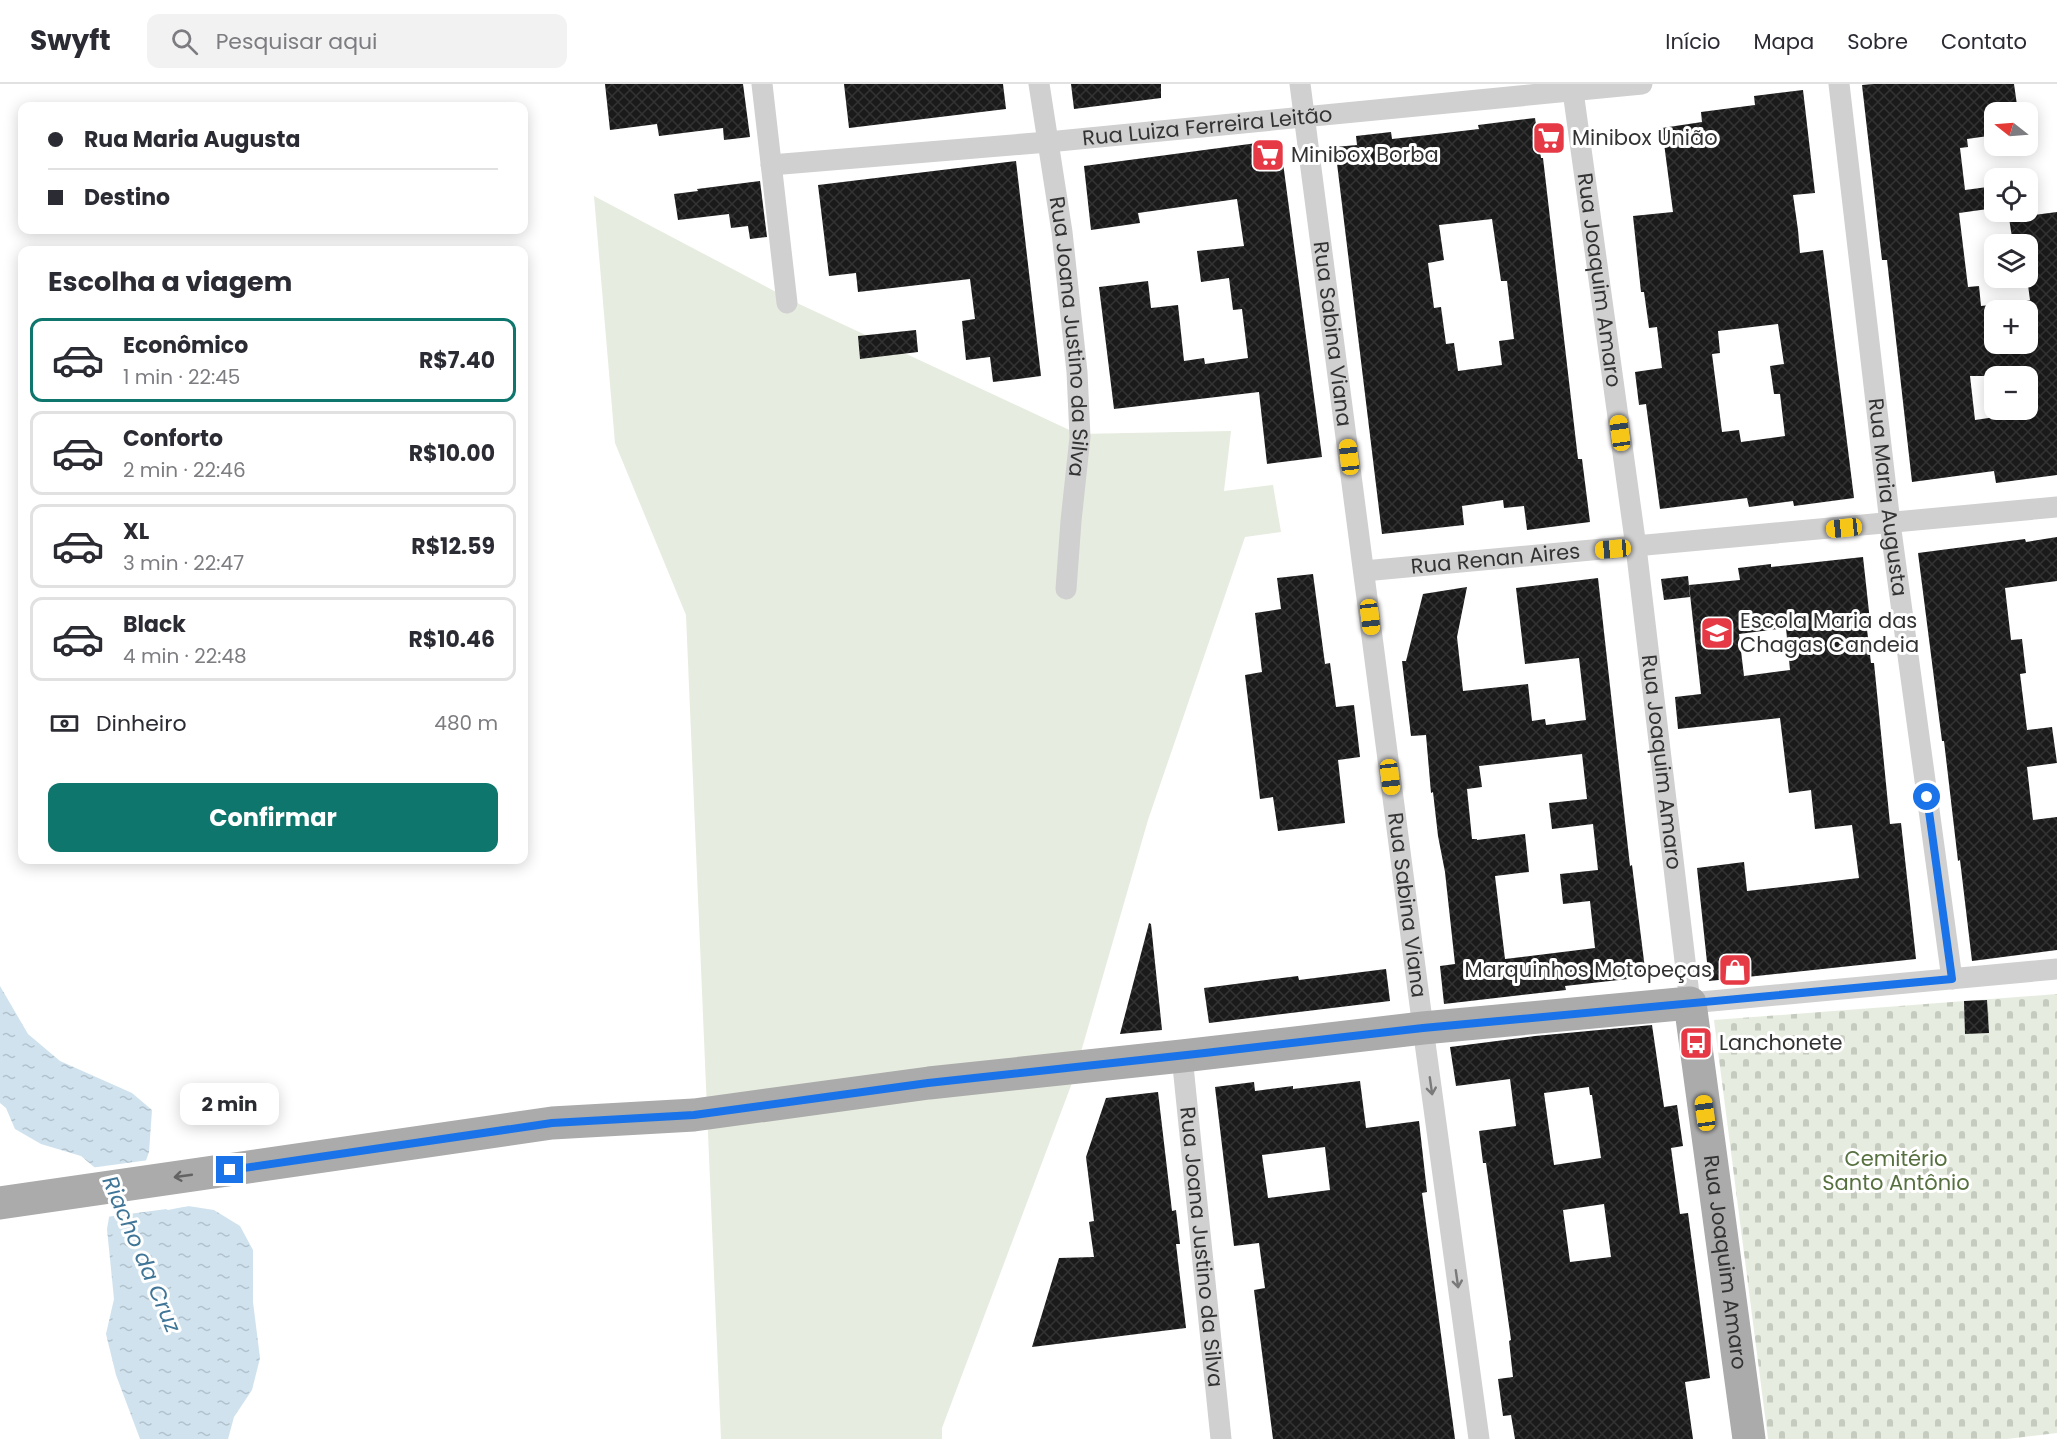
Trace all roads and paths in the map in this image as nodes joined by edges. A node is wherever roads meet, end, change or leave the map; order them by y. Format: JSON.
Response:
{"nodes":[{"id":1,"x":762,"y":84,"type":"edge"},
{"id":2,"x":1039,"y":84,"type":"edge"},
{"id":3,"x":1300,"y":84,"type":"edge"},
{"id":4,"x":1642,"y":84,"type":"edge"},
{"id":5,"x":1839,"y":84,"type":"edge"},
{"id":6,"x":1572,"y":88,"type":"edge"},
{"id":7,"x":1305,"y":116,"type":"junction"},
{"id":8,"x":1048,"y":142,"type":"junction"},
{"id":9,"x":771,"y":165,"type":"junction"},
{"id":10,"x":787,"y":303,"type":"dead end"},
{"id":11,"x":2057,"y":507,"type":"edge"},
{"id":12,"x":1890,"y":523,"type":"junction"},
{"id":13,"x":1636,"y":547,"type":"junction"},
{"id":14,"x":1364,"y":571,"type":"junction"},
{"id":15,"x":1066,"y":589,"type":"dead end"},
{"id":16,"x":2057,"y":969,"type":"edge"},
{"id":17,"x":1952,"y":979,"type":"junction"},
{"id":18,"x":1690,"y":1003,"type":"junction"},
{"id":19,"x":1423,"y":1028,"type":"junction"},
{"id":20,"x":1182,"y":1056,"type":"junction"},
{"id":21,"x":0,"y":1203,"type":"edge"},
{"id":22,"x":1221,"y":1439,"type":"edge"},
{"id":23,"x":1479,"y":1439,"type":"edge"},
{"id":24,"x":1749,"y":1439,"type":"edge"}],
"edges":[{"from":1,"to":9,"type":"street"},
{"from":2,"to":8,"type":"street","name":"Rua Joana Justino da Silva"},
{"from":3,"to":7,"type":"street","name":"Rua Sabina Viana"},
{"from":4,"to":6,"type":"street","name":"Rua Luiza Ferreira Leitão"},
{"from":5,"to":12,"type":"street","name":"Rua Maria Augusta"},
{"from":6,"to":7,"type":"street","name":"Rua Luiza Ferreira Leitão"},
{"from":6,"to":13,"type":"street","name":"Rua Joaquim Amaro"},
{"from":7,"to":8,"type":"street","name":"Rua Luiza Ferreira Leitão"},
{"from":7,"to":14,"type":"street","name":"Rua Sabina Viana"},
{"from":8,"to":9,"type":"street","name":"Rua Luiza Ferreira Leitão"},
{"from":8,"to":15,"type":"street","name":"Rua Joana Justino da Silva"},
{"from":9,"to":10,"type":"street"},
{"from":11,"to":12,"type":"street","name":"Rua Renan Aires"},
{"from":12,"to":13,"type":"street","name":"Rua Renan Aires"},
{"from":12,"to":17,"type":"street","name":"Rua Maria Augusta"},
{"from":13,"to":14,"type":"street","name":"Rua Renan Aires"},
{"from":13,"to":18,"type":"street","name":"Rua Joaquim Amaro"},
{"from":14,"to":19,"type":"street","name":"Rua Sabina Viana"},
{"from":16,"to":17,"type":"street"},
{"from":17,"to":18,"type":"street"},
{"from":18,"to":19,"type":"main road"},
{"from":18,"to":24,"type":"main road","name":"Rua Joaquim Amaro"},
{"from":19,"to":20,"type":"main road"},
{"from":19,"to":23,"type":"street","name":"Rua Sabina Viana","one_way":true},
{"from":20,"to":21,"type":"main road","one_way":true},
{"from":20,"to":22,"type":"street","name":"Rua Joana Justino da Silva"}]}
